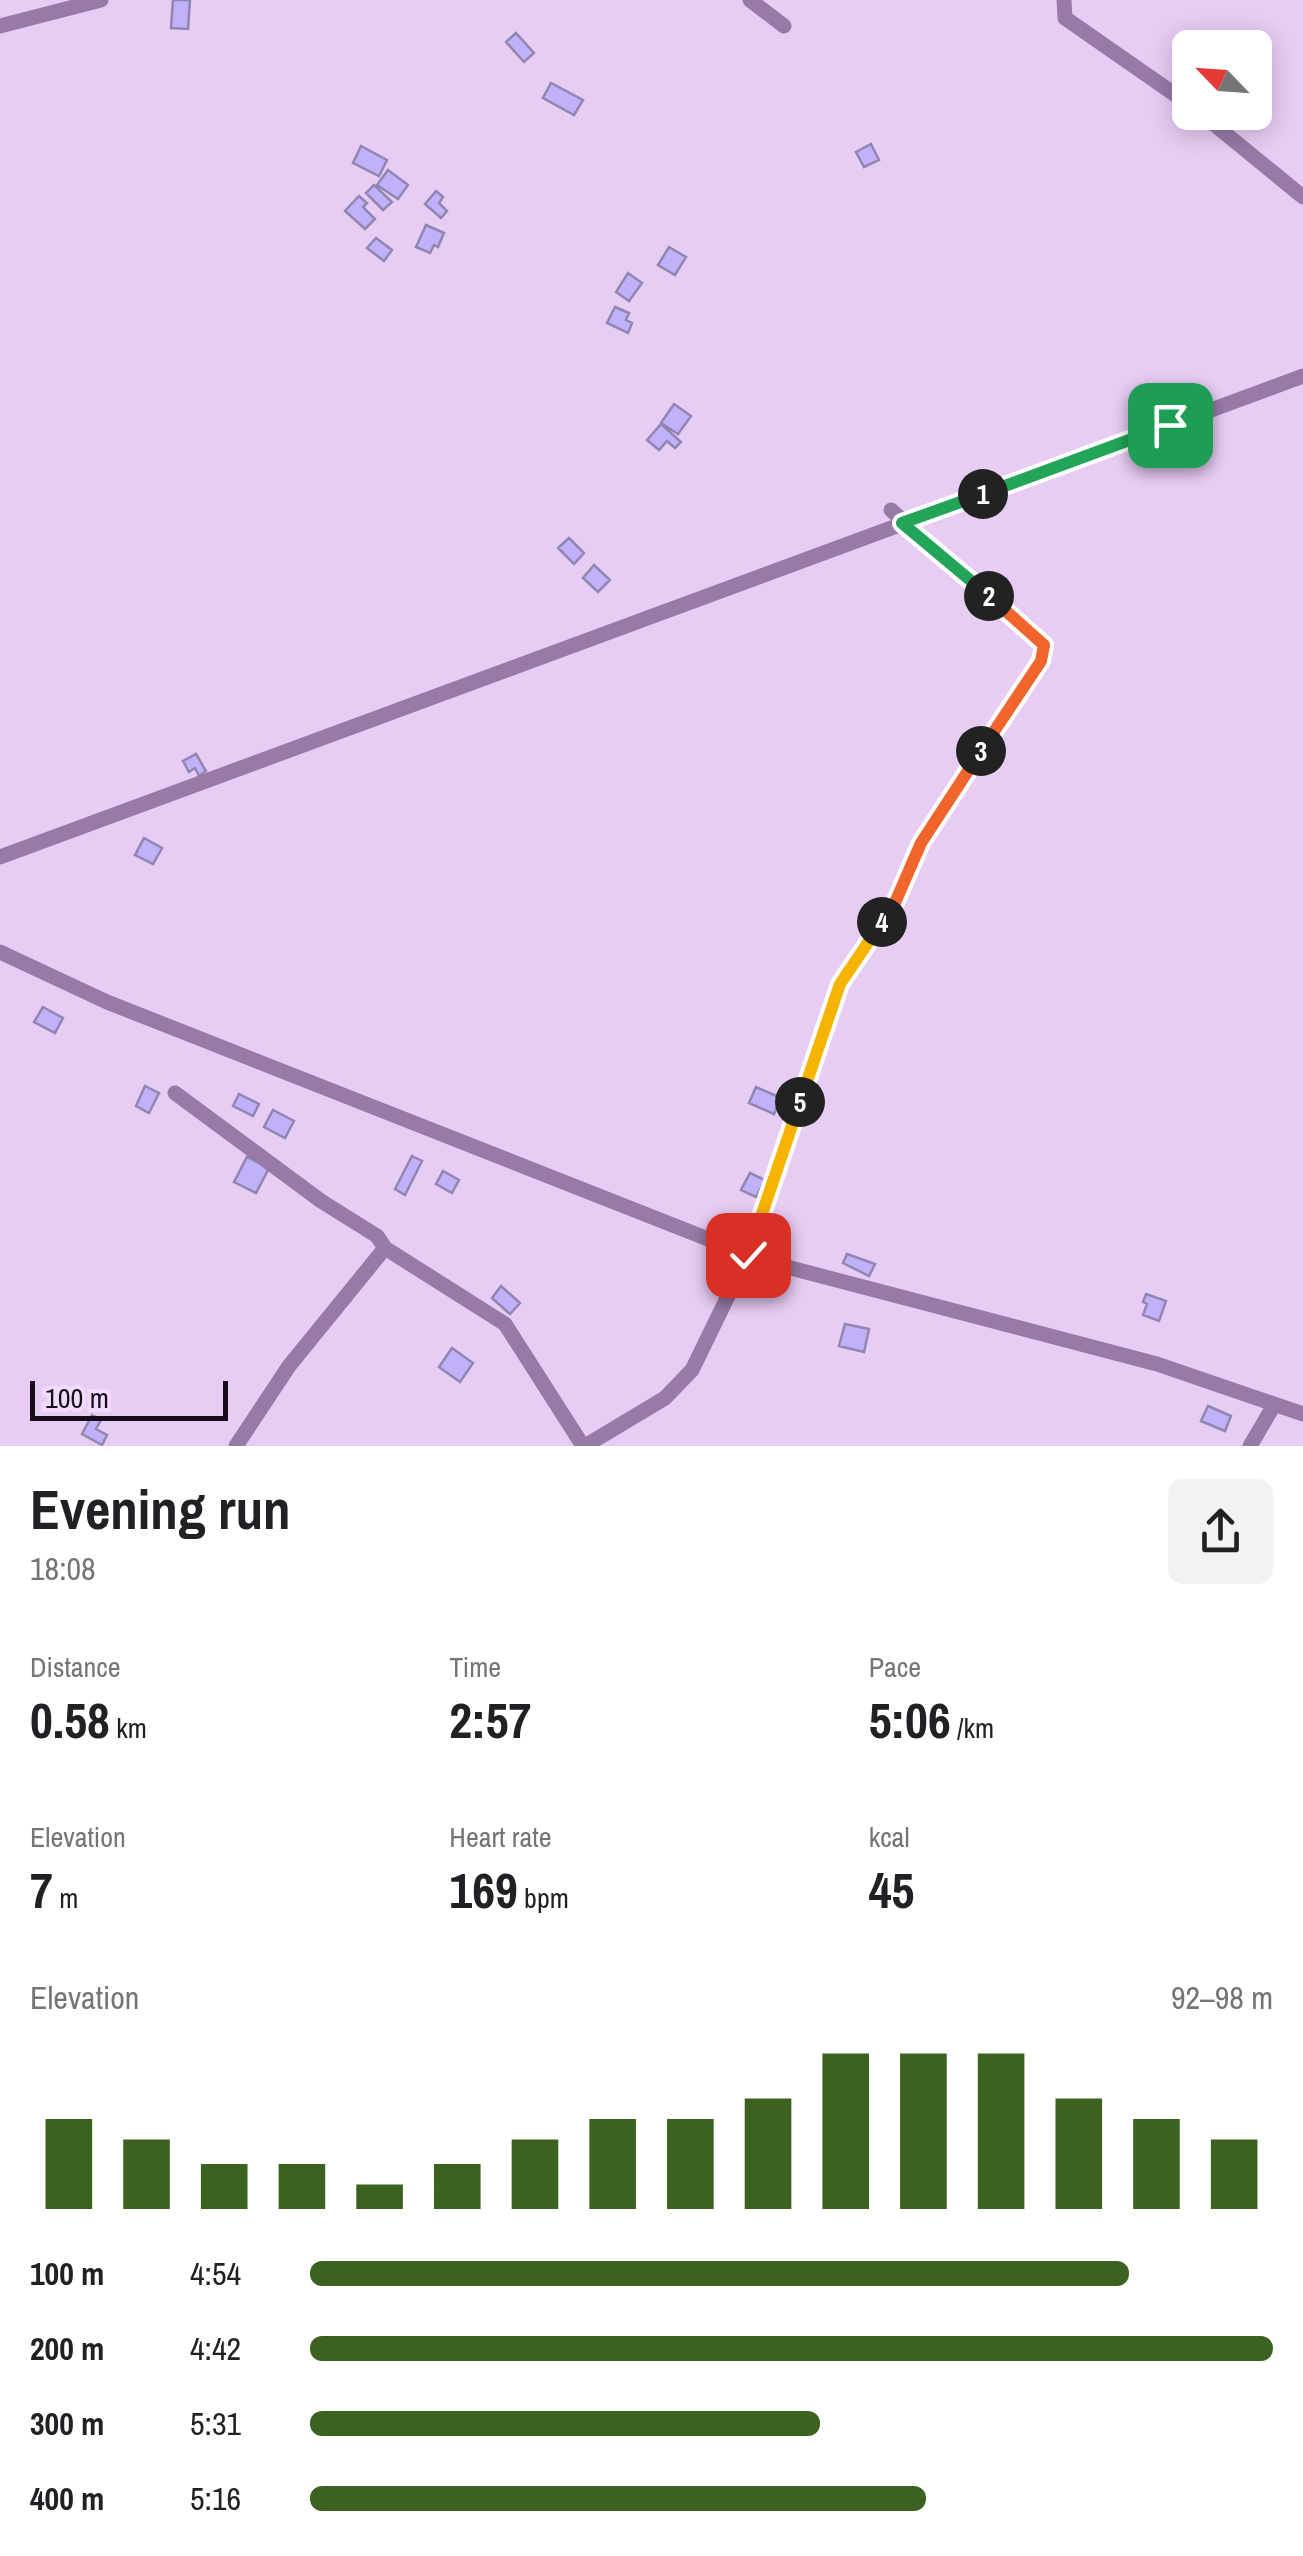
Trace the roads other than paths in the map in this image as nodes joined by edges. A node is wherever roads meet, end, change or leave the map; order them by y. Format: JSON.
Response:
{"nodes":[{"id":1,"x":101,"y":0,"type":"edge"},
{"id":2,"x":750,"y":0,"type":"edge"},
{"id":3,"x":1064,"y":0,"type":"edge"},
{"id":4,"x":0,"y":26,"type":"edge"},
{"id":5,"x":784,"y":26,"type":"dead end"},
{"id":6,"x":1172,"y":92,"type":"edge"},
{"id":7,"x":1221,"y":130,"type":"edge"},
{"id":8,"x":1303,"y":197,"type":"edge"},
{"id":9,"x":1303,"y":376,"type":"edge"},
{"id":10,"x":891,"y":510,"type":"dead end"},
{"id":11,"x":902,"y":523,"type":"junction"},
{"id":12,"x":0,"y":857,"type":"edge"},
{"id":13,"x":0,"y":952,"type":"edge"},
{"id":14,"x":175,"y":1093,"type":"dead end"},
{"id":15,"x":385,"y":1248,"type":"junction"},
{"id":16,"x":748,"y":1255,"type":"junction"},
{"id":17,"x":1274,"y":1404,"type":"junction"},
{"id":18,"x":1303,"y":1414,"type":"edge"},
{"id":19,"x":236,"y":1446,"type":"edge"},
{"id":20,"x":584,"y":1446,"type":"edge"},
{"id":21,"x":1250,"y":1446,"type":"edge"}],
"edges":[{"from":1,"to":4,"type":"street"},
{"from":2,"to":5,"type":"street"},
{"from":3,"to":6,"type":"street"},
{"from":7,"to":8,"type":"street"},
{"from":9,"to":11,"type":"street"},
{"from":10,"to":11,"type":"street"},
{"from":11,"to":12,"type":"street"},
{"from":11,"to":16,"type":"street"},
{"from":13,"to":16,"type":"street"},
{"from":14,"to":15,"type":"street"},
{"from":15,"to":19,"type":"street"},
{"from":15,"to":20,"type":"street"},
{"from":16,"to":17,"type":"street"},
{"from":16,"to":20,"type":"street"},
{"from":17,"to":18,"type":"street"},
{"from":17,"to":21,"type":"street"}]}
